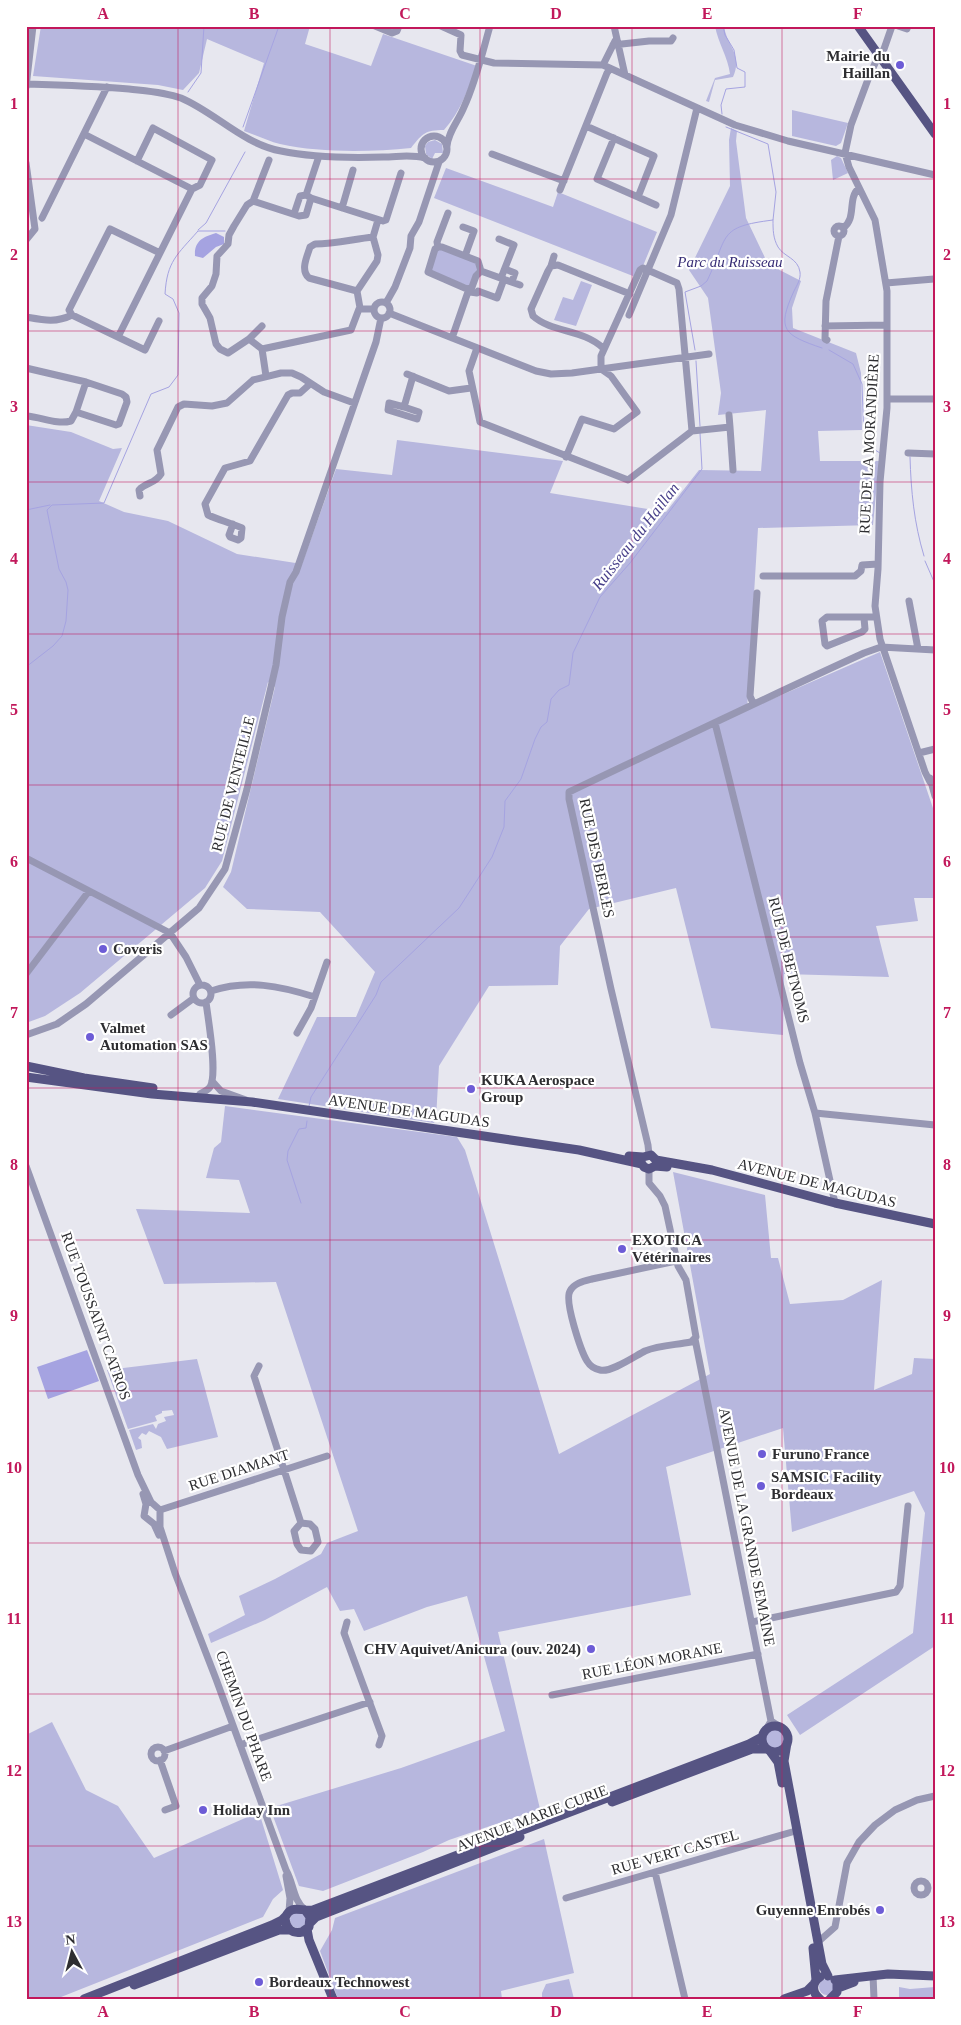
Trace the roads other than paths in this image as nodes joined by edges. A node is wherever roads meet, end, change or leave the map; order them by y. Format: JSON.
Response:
{"nodes":[{"id":1,"x":33,"y":26,"type":"edge"},
{"id":2,"x":375,"y":26,"type":"edge"},
{"id":3,"x":399,"y":26,"type":"edge"},
{"id":4,"x":441,"y":26,"type":"edge"},
{"id":5,"x":490,"y":26,"type":"edge"},
{"id":6,"x":614,"y":26,"type":"edge"},
{"id":7,"x":858,"y":26,"type":"edge"},
{"id":8,"x":892,"y":26,"type":"edge"},
{"id":9,"x":898,"y":26,"type":"edge"},
{"id":10,"x":908,"y":26,"type":"edge"},
{"id":11,"x":673,"y":38,"type":"dead end"},
{"id":12,"x":615,"y":43,"type":"junction"},
{"id":13,"x":879,"y":55,"type":"junction"},
{"id":14,"x":481,"y":60,"type":"junction"},
{"id":15,"x":607,"y":67,"type":"junction"},
{"id":16,"x":625,"y":75,"type":"junction"},
{"id":17,"x":26,"y":85,"type":"edge"},
{"id":18,"x":107,"y":87,"type":"junction"},
{"id":19,"x":696,"y":108,"type":"junction"},
{"id":20,"x":456,"y":123,"type":"junction"},
{"id":21,"x":586,"y":126,"type":"junction"},
{"id":22,"x":84,"y":134,"type":"junction"},
{"id":23,"x":935,"y":134,"type":"edge"},
{"id":24,"x":436,"y":137,"type":"junction"},
{"id":25,"x":614,"y":138,"type":"junction"},
{"id":26,"x":422,"y":145,"type":"junction"},
{"id":27,"x":447,"y":146,"type":"junction"},
{"id":28,"x":845,"y":153,"type":"junction"},
{"id":29,"x":492,"y":154,"type":"dead end"},
{"id":30,"x":319,"y":156,"type":"junction"},
{"id":31,"x":404,"y":156,"type":"junction"},
{"id":32,"x":137,"y":160,"type":"junction"},
{"id":33,"x":269,"y":160,"type":"dead end"},
{"id":34,"x":427,"y":160,"type":"junction"},
{"id":35,"x":439,"y":162,"type":"junction"},
{"id":36,"x":26,"y":163,"type":"edge"},
{"id":37,"x":353,"y":170,"type":"dead end"},
{"id":38,"x":401,"y":173,"type":"dead end"},
{"id":39,"x":935,"y":175,"type":"edge"},
{"id":40,"x":434,"y":178,"type":"junction"},
{"id":41,"x":564,"y":181,"type":"junction"},
{"id":42,"x":859,"y":188,"type":"junction"},
{"id":43,"x":192,"y":189,"type":"junction"},
{"id":44,"x":560,"y":190,"type":"dead end"},
{"id":45,"x":28,"y":192,"type":"edge"},
{"id":46,"x":308,"y":196,"type":"junction"},
{"id":47,"x":638,"y":197,"type":"junction"},
{"id":48,"x":253,"y":201,"type":"junction"},
{"id":49,"x":656,"y":205,"type":"dead end"},
{"id":50,"x":342,"y":208,"type":"junction"},
{"id":51,"x":448,"y":213,"type":"dead end"},
{"id":52,"x":294,"y":214,"type":"junction"},
{"id":53,"x":42,"y":218,"type":"dead end"},
{"id":54,"x":381,"y":220,"type":"junction"},
{"id":55,"x":463,"y":227,"type":"dead end"},
{"id":56,"x":373,"y":237,"type":"junction"},
{"id":57,"x":499,"y":239,"type":"dead end"},
{"id":58,"x":26,"y":240,"type":"edge"},
{"id":59,"x":438,"y":247,"type":"junction"},
{"id":60,"x":160,"y":253,"type":"junction"},
{"id":61,"x":465,"y":256,"type":"junction"},
{"id":62,"x":554,"y":256,"type":"dead end"},
{"id":63,"x":551,"y":266,"type":"junction"},
{"id":64,"x":504,"y":269,"type":"junction"},
{"id":65,"x":481,"y":271,"type":"junction"},
{"id":66,"x":648,"y":271,"type":"junction"},
{"id":67,"x":502,"y":278,"type":"junction"},
{"id":68,"x":934,"y":279,"type":"edge"},
{"id":69,"x":886,"y":283,"type":"junction"},
{"id":70,"x":470,"y":290,"type":"junction"},
{"id":71,"x":358,"y":291,"type":"junction"},
{"id":72,"x":630,"y":294,"type":"junction"},
{"id":73,"x":386,"y":303,"type":"junction"},
{"id":74,"x":360,"y":308,"type":"junction"},
{"id":75,"x":374,"y":309,"type":"junction"},
{"id":76,"x":389,"y":313,"type":"junction"},
{"id":77,"x":72,"y":315,"type":"junction"},
{"id":78,"x":629,"y":315,"type":"dead end"},
{"id":79,"x":26,"y":317,"type":"edge"},
{"id":80,"x":381,"y":318,"type":"junction"},
{"id":81,"x":159,"y":322,"type":"dead end"},
{"id":82,"x":887,"y":325,"type":"junction"},
{"id":83,"x":262,"y":326,"type":"dead end"},
{"id":84,"x":826,"y":326,"type":"junction"},
{"id":85,"x":118,"y":337,"type":"junction"},
{"id":86,"x":452,"y":338,"type":"junction"},
{"id":87,"x":250,"y":339,"type":"junction"},
{"id":88,"x":827,"y":340,"type":"dead end"},
{"id":89,"x":477,"y":348,"type":"junction"},
{"id":90,"x":603,"y":348,"type":"junction"},
{"id":91,"x":262,"y":350,"type":"junction"},
{"id":92,"x":709,"y":354,"type":"dead end"},
{"id":93,"x":685,"y":358,"type":"junction"},
{"id":94,"x":26,"y":368,"type":"edge"},
{"id":95,"x":601,"y":369,"type":"junction"},
{"id":96,"x":266,"y":376,"type":"junction"},
{"id":97,"x":86,"y":382,"type":"junction"},
{"id":98,"x":310,"y":384,"type":"junction"},
{"id":99,"x":471,"y":388,"type":"junction"},
{"id":100,"x":887,"y":399,"type":"junction"},
{"id":101,"x":935,"y":399,"type":"edge"},
{"id":102,"x":354,"y":402,"type":"junction"},
{"id":103,"x":404,"y":407,"type":"dead end"},
{"id":104,"x":76,"y":412,"type":"junction"},
{"id":105,"x":729,"y":415,"type":"dead end"},
{"id":106,"x":26,"y":416,"type":"edge"},
{"id":107,"x":730,"y":427,"type":"junction"},
{"id":108,"x":692,"y":431,"type":"junction"},
{"id":109,"x":908,"y":454,"type":"dead end"},
{"id":110,"x":935,"y":454,"type":"edge"},
{"id":111,"x":566,"y":457,"type":"junction"},
{"id":112,"x":733,"y":470,"type":"dead end"},
{"id":113,"x":140,"y":496,"type":"dead end"},
{"id":114,"x":233,"y":524,"type":"dead end"},
{"id":115,"x":878,"y":564,"type":"junction"},
{"id":116,"x":763,"y":576,"type":"dead end"},
{"id":117,"x":758,"y":593,"type":"dead end"},
{"id":118,"x":877,"y":594,"type":"junction"},
{"id":119,"x":908,"y":601,"type":"dead end"},
{"id":120,"x":876,"y":617,"type":"junction"},
{"id":121,"x":864,"y":618,"type":"junction"},
{"id":122,"x":886,"y":647,"type":"junction"},
{"id":123,"x":918,"y":649,"type":"junction"},
{"id":124,"x":935,"y":650,"type":"edge"},
{"id":125,"x":753,"y":703,"type":"junction"},
{"id":126,"x":715,"y":723,"type":"junction"},
{"id":127,"x":935,"y":749,"type":"edge"},
{"id":128,"x":921,"y":752,"type":"junction"},
{"id":129,"x":935,"y":796,"type":"edge"},
{"id":130,"x":26,"y":858,"type":"edge"},
{"id":131,"x":89,"y":891,"type":"junction"},
{"id":132,"x":170,"y":933,"type":"junction"},
{"id":133,"x":328,"y":962,"type":"dead end"},
{"id":134,"x":26,"y":974,"type":"edge"},
{"id":135,"x":200,"y":985,"type":"junction"},
{"id":136,"x":211,"y":991,"type":"junction"},
{"id":137,"x":315,"y":997,"type":"junction"},
{"id":138,"x":194,"y":998,"type":"junction"},
{"id":139,"x":206,"y":1002,"type":"junction"},
{"id":140,"x":171,"y":1015,"type":"dead end"},
{"id":141,"x":297,"y":1033,"type":"dead end"},
{"id":142,"x":26,"y":1035,"type":"edge"},
{"id":143,"x":26,"y":1066,"type":"edge"},
{"id":144,"x":26,"y":1077,"type":"edge"},
{"id":145,"x":212,"y":1081,"type":"junction"},
{"id":146,"x":200,"y":1094,"type":"junction"},
{"id":147,"x":235,"y":1100,"type":"junction"},
{"id":148,"x":252,"y":1102,"type":"junction"},
{"id":149,"x":815,"y":1113,"type":"junction"},
{"id":150,"x":935,"y":1125,"type":"edge"},
{"id":151,"x":649,"y":1162,"type":"junction"},
{"id":152,"x":26,"y":1166,"type":"edge"},
{"id":153,"x":836,"y":1203,"type":"junction"},
{"id":154,"x":935,"y":1217,"type":"edge"},
{"id":155,"x":908,"y":1219,"type":"junction"},
{"id":156,"x":935,"y":1224,"type":"edge"},
{"id":157,"x":676,"y":1261,"type":"junction"},
{"id":158,"x":695,"y":1339,"type":"junction"},
{"id":159,"x":259,"y":1366,"type":"dead end"},
{"id":160,"x":327,"y":1456,"type":"dead end"},
{"id":161,"x":284,"y":1470,"type":"junction"},
{"id":162,"x":138,"y":1475,"type":"junction"},
{"id":163,"x":908,"y":1506,"type":"dead end"},
{"id":164,"x":145,"y":1508,"type":"junction"},
{"id":165,"x":157,"y":1511,"type":"junction"},
{"id":166,"x":150,"y":1521,"type":"junction"},
{"id":167,"x":302,"y":1523,"type":"dead end"},
{"id":168,"x":175,"y":1573,"type":"junction"},
{"id":169,"x":347,"y":1622,"type":"dead end"},
{"id":170,"x":752,"y":1622,"type":"junction"},
{"id":171,"x":758,"y":1654,"type":"junction"},
{"id":172,"x":552,"y":1695,"type":"dead end"},
{"id":173,"x":370,"y":1702,"type":"junction"},
{"id":174,"x":233,"y":1726,"type":"junction"},
{"id":175,"x":766,"y":1729,"type":"junction"},
{"id":176,"x":787,"y":1744,"type":"junction"},
{"id":177,"x":240,"y":1745,"type":"junction"},
{"id":178,"x":379,"y":1745,"type":"dead end"},
{"id":179,"x":769,"y":1750,"type":"junction"},
{"id":180,"x":164,"y":1751,"type":"junction"},
{"id":181,"x":160,"y":1760,"type":"junction"},
{"id":182,"x":935,"y":1796,"type":"edge"},
{"id":183,"x":166,"y":1810,"type":"dead end"},
{"id":184,"x":792,"y":1832,"type":"junction"},
{"id":185,"x":286,"y":1870,"type":"junction"},
{"id":186,"x":655,"y":1872,"type":"junction"},
{"id":187,"x":566,"y":1898,"type":"dead end"},
{"id":188,"x":305,"y":1910,"type":"junction"},
{"id":189,"x":287,"y":1914,"type":"junction"},
{"id":190,"x":309,"y":1926,"type":"junction"},
{"id":191,"x":294,"y":1931,"type":"junction"},
{"id":192,"x":818,"y":1942,"type":"junction"},
{"id":193,"x":935,"y":1976,"type":"edge"},
{"id":194,"x":873,"y":1977,"type":"junction"},
{"id":195,"x":834,"y":1981,"type":"junction"},
{"id":196,"x":935,"y":1981,"type":"edge"},
{"id":197,"x":815,"y":1982,"type":"junction"},
{"id":198,"x":818,"y":1997,"type":"edge"},
{"id":199,"x":84,"y":1999,"type":"edge"},
{"id":200,"x":97,"y":1999,"type":"edge"},
{"id":201,"x":327,"y":1999,"type":"edge"},
{"id":202,"x":333,"y":1999,"type":"edge"},
{"id":203,"x":685,"y":1999,"type":"edge"},
{"id":204,"x":784,"y":1999,"type":"edge"},
{"id":205,"x":802,"y":1999,"type":"edge"},
{"id":206,"x":830,"y":1999,"type":"edge"},
{"id":207,"x":874,"y":1999,"type":"edge"}],
"edges":[{"from":1,"to":17,"type":"street"},
{"from":2,"to":3,"type":"street"},
{"from":4,"to":14,"type":"street"},
{"from":5,"to":14,"type":"street"},
{"from":6,"to":12,"type":"street"},
{"from":7,"to":13,"type":"main road"},
{"from":8,"to":13,"type":"street"},
{"from":9,"to":10,"type":"street"},
{"from":11,"to":12,"type":"street"},
{"from":12,"to":15,"type":"street"},
{"from":12,"to":16,"type":"street"},
{"from":13,"to":23,"type":"main road"},
{"from":13,"to":28,"type":"street"},
{"from":14,"to":15,"type":"street"},
{"from":14,"to":20,"type":"street"},
{"from":15,"to":16,"type":"street"},
{"from":15,"to":21,"type":"street"},
{"from":16,"to":19,"type":"street"},
{"from":17,"to":18,"type":"street"},
{"from":18,"to":22,"type":"street"},
{"from":18,"to":30,"type":"street"},
{"from":19,"to":28,"type":"street"},
{"from":19,"to":66,"type":"street"},
{"from":20,"to":24,"type":"street"},
{"from":20,"to":27,"type":"street"},
{"from":21,"to":25,"type":"street"},
{"from":21,"to":41,"type":"street"},
{"from":22,"to":32,"type":"street"},
{"from":22,"to":53,"type":"street"},
{"from":24,"to":26,"type":"street"},
{"from":24,"to":27,"type":"street"},
{"from":25,"to":47,"type":"street"},
{"from":25,"to":47,"type":"street"},
{"from":26,"to":31,"type":"street"},
{"from":26,"to":34,"type":"street"},
{"from":27,"to":35,"type":"street"},
{"from":28,"to":39,"type":"street"},
{"from":28,"to":42,"type":"street","name":"RUE DE LA MORANDIÈRE"},
{"from":29,"to":41,"type":"street"},
{"from":30,"to":31,"type":"street"},
{"from":30,"to":46,"type":"street"},
{"from":31,"to":34,"type":"street"},
{"from":32,"to":43,"type":"street"},
{"from":32,"to":43,"type":"street"},
{"from":33,"to":48,"type":"street"},
{"from":34,"to":35,"type":"street"},
{"from":34,"to":40,"type":"street"},
{"from":35,"to":40,"type":"street"},
{"from":36,"to":45,"type":"street"},
{"from":37,"to":50,"type":"street"},
{"from":38,"to":54,"type":"street"},
{"from":40,"to":73,"type":"street"},
{"from":41,"to":44,"type":"street"},
{"from":42,"to":69,"type":"street","name":"RUE DE LA MORANDIÈRE"},
{"from":42,"to":84,"type":"street"},
{"from":43,"to":60,"type":"street"},
{"from":45,"to":58,"type":"street"},
{"from":46,"to":50,"type":"street"},
{"from":46,"to":52,"type":"street"},
{"from":46,"to":52,"type":"street"},
{"from":47,"to":49,"type":"street"},
{"from":48,"to":52,"type":"street"},
{"from":48,"to":87,"type":"street"},
{"from":50,"to":54,"type":"street"},
{"from":51,"to":59,"type":"street"},
{"from":54,"to":56,"type":"street"},
{"from":55,"to":61,"type":"street"},
{"from":56,"to":71,"type":"street"},
{"from":56,"to":71,"type":"street"},
{"from":57,"to":64,"type":"street"},
{"from":59,"to":61,"type":"street"},
{"from":59,"to":70,"type":"street"},
{"from":60,"to":77,"type":"street"},
{"from":60,"to":85,"type":"street"},
{"from":61,"to":65,"type":"street"},
{"from":62,"to":63,"type":"street"},
{"from":63,"to":72,"type":"street"},
{"from":63,"to":90,"type":"street"},
{"from":64,"to":67,"type":"street"},
{"from":64,"to":67,"type":"street"},
{"from":65,"to":67,"type":"street"},
{"from":65,"to":70,"type":"street"},
{"from":66,"to":72,"type":"street"},
{"from":66,"to":78,"type":"street"},
{"from":66,"to":93,"type":"street"},
{"from":67,"to":70,"type":"street"},
{"from":68,"to":69,"type":"street"},
{"from":69,"to":82,"type":"street","name":"RUE DE LA MORANDIÈRE"},
{"from":70,"to":86,"type":"street"},
{"from":71,"to":74,"type":"street"},
{"from":72,"to":90,"type":"street"},
{"from":73,"to":75,"type":"street"},
{"from":73,"to":76,"type":"street"},
{"from":74,"to":75,"type":"street"},
{"from":74,"to":91,"type":"street"},
{"from":75,"to":80,"type":"street"},
{"from":76,"to":80,"type":"street"},
{"from":76,"to":86,"type":"street"},
{"from":77,"to":79,"type":"street"},
{"from":77,"to":85,"type":"street"},
{"from":80,"to":102,"type":"street","name":"RUE DE VENTEILLE"},
{"from":81,"to":85,"type":"street"},
{"from":82,"to":84,"type":"street"},
{"from":82,"to":100,"type":"street","name":"RUE DE LA MORANDIÈRE"},
{"from":83,"to":87,"type":"street"},
{"from":84,"to":88,"type":"street"},
{"from":86,"to":89,"type":"street"},
{"from":87,"to":91,"type":"street"},
{"from":89,"to":95,"type":"street"},
{"from":89,"to":99,"type":"street"},
{"from":90,"to":95,"type":"street"},
{"from":91,"to":96,"type":"street"},
{"from":92,"to":93,"type":"street"},
{"from":93,"to":95,"type":"street"},
{"from":93,"to":108,"type":"street"},
{"from":94,"to":97,"type":"street"},
{"from":95,"to":111,"type":"street"},
{"from":96,"to":98,"type":"street"},
{"from":96,"to":113,"type":"street"},
{"from":97,"to":104,"type":"street"},
{"from":97,"to":104,"type":"street"},
{"from":98,"to":102,"type":"street"},
{"from":98,"to":114,"type":"street"},
{"from":99,"to":103,"type":"street"},
{"from":99,"to":111,"type":"street"},
{"from":100,"to":101,"type":"street"},
{"from":100,"to":115,"type":"street","name":"RUE DE LA MORANDIÈRE"},
{"from":102,"to":132,"type":"street","name":"RUE DE VENTEILLE"},
{"from":104,"to":106,"type":"street"},
{"from":105,"to":107,"type":"street"},
{"from":107,"to":108,"type":"street"},
{"from":107,"to":112,"type":"street"},
{"from":108,"to":111,"type":"street"},
{"from":109,"to":110,"type":"street"},
{"from":115,"to":116,"type":"street"},
{"from":115,"to":118,"type":"street","name":"RUE DE LA MORANDIÈRE"},
{"from":117,"to":125,"type":"street"},
{"from":118,"to":120,"type":"street","name":"RUE DE LA MORANDIÈRE"},
{"from":118,"to":122,"type":"street","name":"RUE DE LA MORANDIÈRE"},
{"from":119,"to":123,"type":"street"},
{"from":120,"to":121,"type":"street"},
{"from":120,"to":122,"type":"street","name":"RUE DE LA MORANDIÈRE"},
{"from":121,"to":121,"type":"street"},
{"from":122,"to":123,"type":"street"},
{"from":122,"to":125,"type":"street","name":"RUE DES BERLES"},
{"from":122,"to":128,"type":"street","name":"RUE DE LA MORANDIÈRE"},
{"from":123,"to":124,"type":"street"},
{"from":125,"to":126,"type":"street","name":"RUE DES BERLES"},
{"from":126,"to":149,"type":"street","name":"RUE DE BETNOMS"},
{"from":126,"to":151,"type":"street","name":"RUE DES BERLES"},
{"from":127,"to":128,"type":"street"},
{"from":128,"to":129,"type":"street","name":"RUE DE LA MORANDIÈRE"},
{"from":130,"to":131,"type":"street"},
{"from":131,"to":132,"type":"street"},
{"from":131,"to":134,"type":"street"},
{"from":132,"to":135,"type":"street"},
{"from":132,"to":142,"type":"street","name":"RUE DE VENTEILLE"},
{"from":133,"to":137,"type":"street"},
{"from":135,"to":136,"type":"street"},
{"from":135,"to":138,"type":"street"},
{"from":136,"to":137,"type":"street"},
{"from":136,"to":139,"type":"street"},
{"from":137,"to":141,"type":"street"},
{"from":138,"to":139,"type":"street"},
{"from":138,"to":140,"type":"street"},
{"from":139,"to":145,"type":"street"},
{"from":143,"to":146,"type":"main road","name":"AVENUE DE MAGUDAS"},
{"from":144,"to":147,"type":"main road","name":"AVENUE DE MAGUDAS"},
{"from":145,"to":146,"type":"street"},
{"from":145,"to":148,"type":"street"},
{"from":146,"to":147,"type":"main road","name":"AVENUE DE MAGUDAS"},
{"from":147,"to":148,"type":"main road","name":"AVENUE DE MAGUDAS"},
{"from":148,"to":151,"type":"main road","name":"AVENUE DE MAGUDAS"},
{"from":149,"to":150,"type":"street"},
{"from":149,"to":153,"type":"street","name":"RUE DE BETNOMS"},
{"from":151,"to":153,"type":"main road","name":"AVENUE DE MAGUDAS"},
{"from":151,"to":157,"type":"street","name":"AVENUE DE LA GRANDE SEMAINE"},
{"from":152,"to":162,"type":"street","name":"RUE TOUSSAINT CATROS"},
{"from":153,"to":155,"type":"main road","name":"AVENUE DE MAGUDAS"},
{"from":154,"to":155,"type":"main road","name":"AVENUE DE MAGUDAS"},
{"from":155,"to":156,"type":"main road","name":"AVENUE DE MAGUDAS"},
{"from":157,"to":158,"type":"street","name":"AVENUE DE LA GRANDE SEMAINE"},
{"from":157,"to":158,"type":"street"},
{"from":158,"to":170,"type":"street","name":"AVENUE DE LA GRANDE SEMAINE"},
{"from":159,"to":161,"type":"street"},
{"from":160,"to":161,"type":"street","name":"RUE DIAMANT"},
{"from":161,"to":165,"type":"street","name":"RUE DIAMANT"},
{"from":161,"to":167,"type":"street"},
{"from":162,"to":164,"type":"street","name":"RUE TOUSSAINT CATROS"},
{"from":162,"to":165,"type":"street","name":"RUE TOUSSAINT CATROS"},
{"from":163,"to":170,"type":"street"},
{"from":164,"to":165,"type":"street"},
{"from":164,"to":166,"type":"street","name":"RUE TOUSSAINT CATROS"},
{"from":165,"to":166,"type":"street"},
{"from":165,"to":168,"type":"street","name":"CHEMIN DU PHARE"},
{"from":166,"to":168,"type":"street","name":"CHEMIN DU PHARE"},
{"from":168,"to":174,"type":"street","name":"CHEMIN DU PHARE"},
{"from":169,"to":173,"type":"street"},
{"from":170,"to":171,"type":"street","name":"AVENUE DE LA GRANDE SEMAINE"},
{"from":171,"to":172,"type":"street","name":"RUE LÉON MORANE"},
{"from":171,"to":175,"type":"street","name":"AVENUE DE LA GRANDE SEMAINE"},
{"from":173,"to":177,"type":"street"},
{"from":173,"to":178,"type":"street"},
{"from":174,"to":177,"type":"street","name":"CHEMIN DU PHARE"},
{"from":174,"to":180,"type":"street"},
{"from":175,"to":176,"type":"main road"},
{"from":175,"to":179,"type":"main road"},
{"from":175,"to":188,"type":"main road","name":"AVENUE MARIE CURIE"},
{"from":176,"to":179,"type":"main road"},
{"from":176,"to":192,"type":"main road"},
{"from":177,"to":185,"type":"street","name":"CHEMIN DU PHARE"},
{"from":179,"to":184,"type":"main road"},
{"from":179,"to":190,"type":"main road","name":"AVENUE MARIE CURIE"},
{"from":180,"to":181,"type":"street"},
{"from":180,"to":181,"type":"street"},
{"from":181,"to":183,"type":"street"},
{"from":182,"to":192,"type":"street"},
{"from":184,"to":186,"type":"street","name":"RUE VERT CASTEL"},
{"from":184,"to":197,"type":"main road"},
{"from":185,"to":188,"type":"street","name":"CHEMIN DU PHARE"},
{"from":185,"to":189,"type":"street","name":"CHEMIN DU PHARE"},
{"from":186,"to":187,"type":"street","name":"RUE VERT CASTEL"},
{"from":186,"to":203,"type":"street"},
{"from":188,"to":189,"type":"main road"},
{"from":188,"to":190,"type":"main road"},
{"from":189,"to":191,"type":"main road"},
{"from":189,"to":199,"type":"main road"},
{"from":190,"to":191,"type":"main road"},
{"from":190,"to":202,"type":"main road"},
{"from":191,"to":200,"type":"main road"},
{"from":191,"to":201,"type":"main road"},
{"from":192,"to":195,"type":"main road"},
{"from":193,"to":194,"type":"main road"},
{"from":194,"to":195,"type":"main road"},
{"from":194,"to":196,"type":"main road"},
{"from":194,"to":207,"type":"street"},
{"from":195,"to":197,"type":"main road"},
{"from":195,"to":206,"type":"main road"},
{"from":197,"to":198,"type":"main road"},
{"from":197,"to":204,"type":"main road"},
{"from":198,"to":205,"type":"main road"}]}
